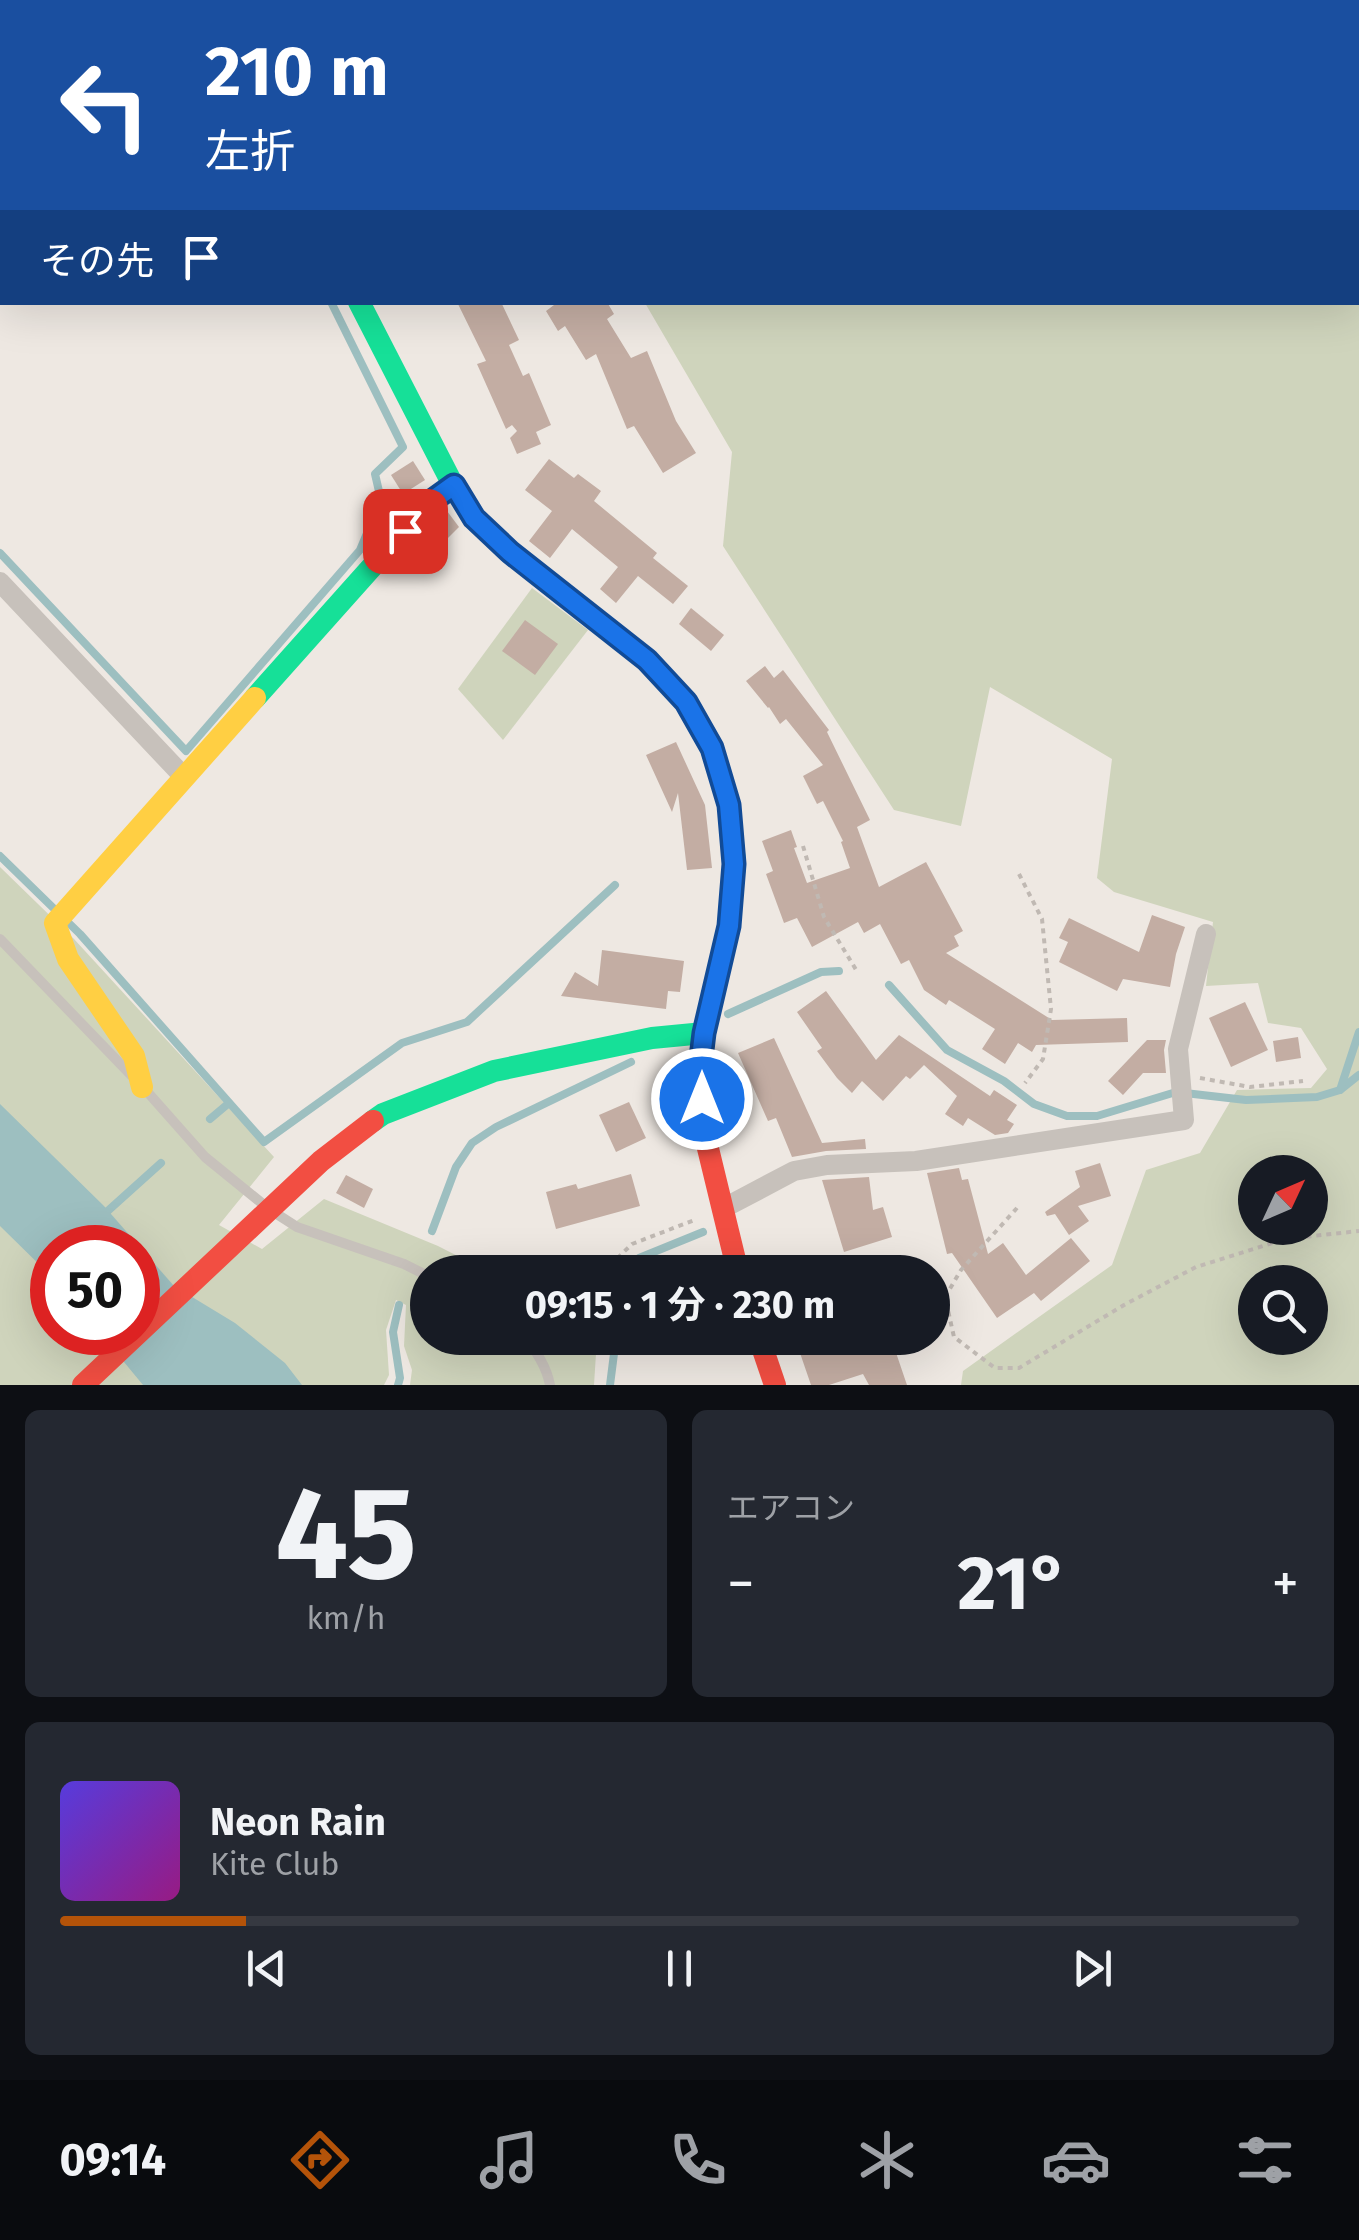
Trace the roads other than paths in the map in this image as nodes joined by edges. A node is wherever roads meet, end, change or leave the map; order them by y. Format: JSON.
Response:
{"nodes":[{"id":1,"x":362,"y":305,"type":"edge"},
{"id":2,"x":454,"y":485,"type":"junction"},
{"id":3,"x":0,"y":582,"type":"edge"},
{"id":4,"x":183,"y":776,"type":"junction"},
{"id":5,"x":1206,"y":934,"type":"dead end"},
{"id":6,"x":0,"y":939,"type":"edge"},
{"id":7,"x":704,"y":1033,"type":"junction"},
{"id":8,"x":142,"y":1087,"type":"junction"},
{"id":9,"x":268,"y":1209,"type":"junction"},
{"id":10,"x":722,"y":1209,"type":"junction"},
{"id":11,"x":734,"y":1255,"type":"edge"},
{"id":12,"x":410,"y":1267,"type":"edge"},
{"id":13,"x":537,"y":1355,"type":"edge"},
{"id":14,"x":765,"y":1355,"type":"edge"},
{"id":15,"x":84,"y":1385,"type":"edge"},
{"id":16,"x":550,"y":1385,"type":"edge"},
{"id":17,"x":775,"y":1385,"type":"edge"}],
"edges":[{"from":1,"to":2,"type":"street"},
{"from":2,"to":4,"type":"street"},
{"from":2,"to":7,"type":"street"},
{"from":3,"to":4,"type":"street"},
{"from":4,"to":8,"type":"street"},
{"from":5,"to":10,"type":"street"},
{"from":6,"to":8,"type":"lane"},
{"from":7,"to":9,"type":"street"},
{"from":7,"to":10,"type":"street"},
{"from":8,"to":9,"type":"lane"},
{"from":9,"to":12,"type":"lane"},
{"from":9,"to":15,"type":"street"},
{"from":10,"to":11,"type":"street"},
{"from":13,"to":16,"type":"lane"},
{"from":14,"to":17,"type":"street"}]}
